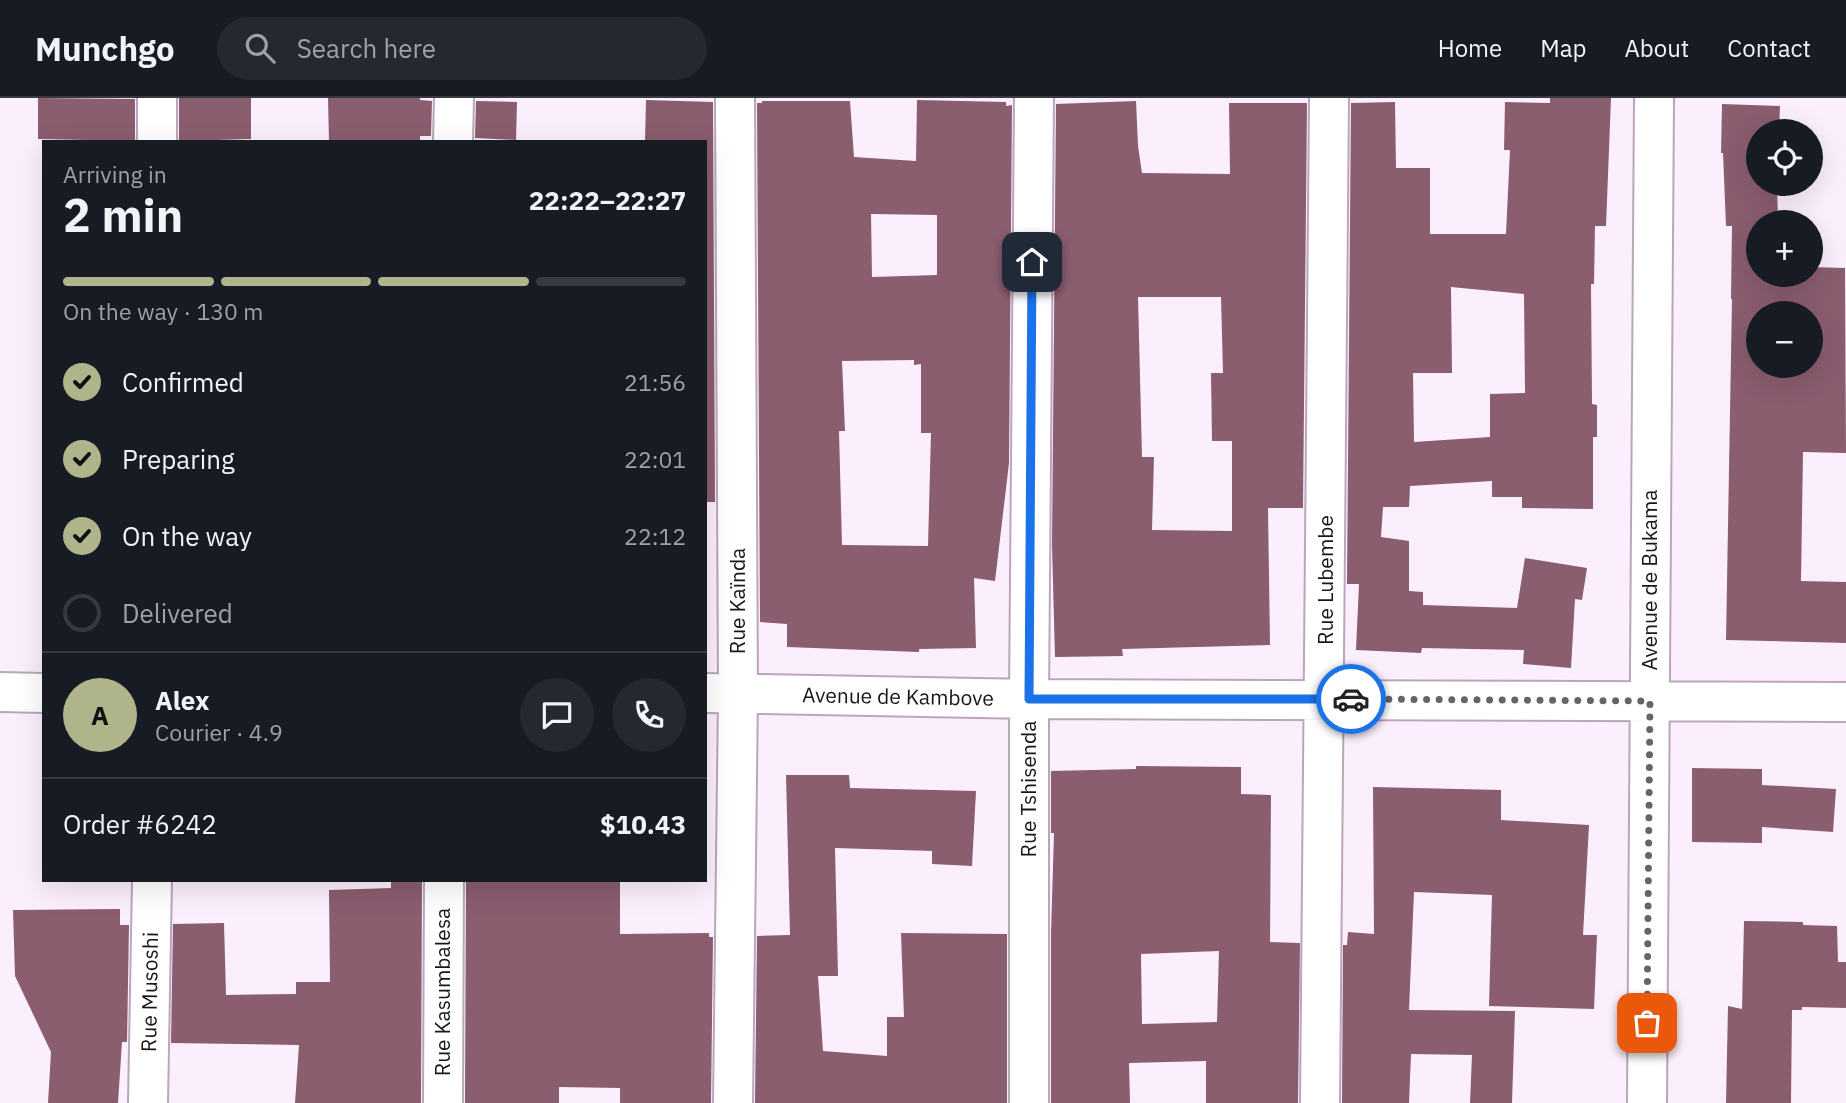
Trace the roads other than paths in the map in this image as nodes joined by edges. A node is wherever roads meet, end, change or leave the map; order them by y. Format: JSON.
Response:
{"nodes":[{"id":1,"x":157,"y":98,"type":"edge"},
{"id":2,"x":454,"y":98,"type":"edge"},
{"id":3,"x":735,"y":98,"type":"edge"},
{"id":4,"x":1034,"y":98,"type":"edge"},
{"id":5,"x":1329,"y":98,"type":"edge"},
{"id":6,"x":1654,"y":98,"type":"edge"},
{"id":7,"x":157,"y":140,"type":"edge"},
{"id":8,"x":453,"y":140,"type":"edge"},
{"id":9,"x":0,"y":692,"type":"edge"},
{"id":10,"x":42,"y":693,"type":"edge"},
{"id":11,"x":722,"y":693,"type":"edge"},
{"id":12,"x":1325,"y":698,"type":"junction"},
{"id":13,"x":1029,"y":699,"type":"junction"},
{"id":14,"x":1650,"y":701,"type":"junction"},
{"id":15,"x":1846,"y":702,"type":"edge"},
{"id":16,"x":152,"y":882,"type":"edge"},
{"id":17,"x":444,"y":882,"type":"edge"},
{"id":18,"x":148,"y":1103,"type":"edge"},
{"id":19,"x":443,"y":1103,"type":"edge"},
{"id":20,"x":733,"y":1103,"type":"edge"},
{"id":21,"x":1029,"y":1103,"type":"edge"},
{"id":22,"x":1320,"y":1103,"type":"edge"},
{"id":23,"x":1647,"y":1103,"type":"edge"}],
"edges":[{"from":1,"to":7,"type":"street"},
{"from":2,"to":8,"type":"street"},
{"from":3,"to":11,"type":"street","name":"Rue Kaïnda"},
{"from":4,"to":13,"type":"street","name":"Rue Tshisenda"},
{"from":5,"to":12,"type":"street","name":"Rue Lubembe"},
{"from":6,"to":14,"type":"street","name":"Avenue de Bukama"},
{"from":9,"to":10,"type":"street"},
{"from":11,"to":13,"type":"street","name":"Avenue de Kambove"},
{"from":11,"to":20,"type":"street","name":"Rue Kaïnda"},
{"from":12,"to":13,"type":"street","name":"Avenue de Kambove"},
{"from":12,"to":14,"type":"street","name":"Avenue de Kambove"},
{"from":12,"to":22,"type":"street","name":"Rue Lubembe"},
{"from":13,"to":21,"type":"street","name":"Rue Tshisenda"},
{"from":14,"to":15,"type":"street","name":"Avenue de Kambove"},
{"from":14,"to":23,"type":"street","name":"Avenue de Bukama"},
{"from":16,"to":18,"type":"street","name":"Rue Musoshi"},
{"from":17,"to":19,"type":"street","name":"Rue Kasumbalesa"}]}
